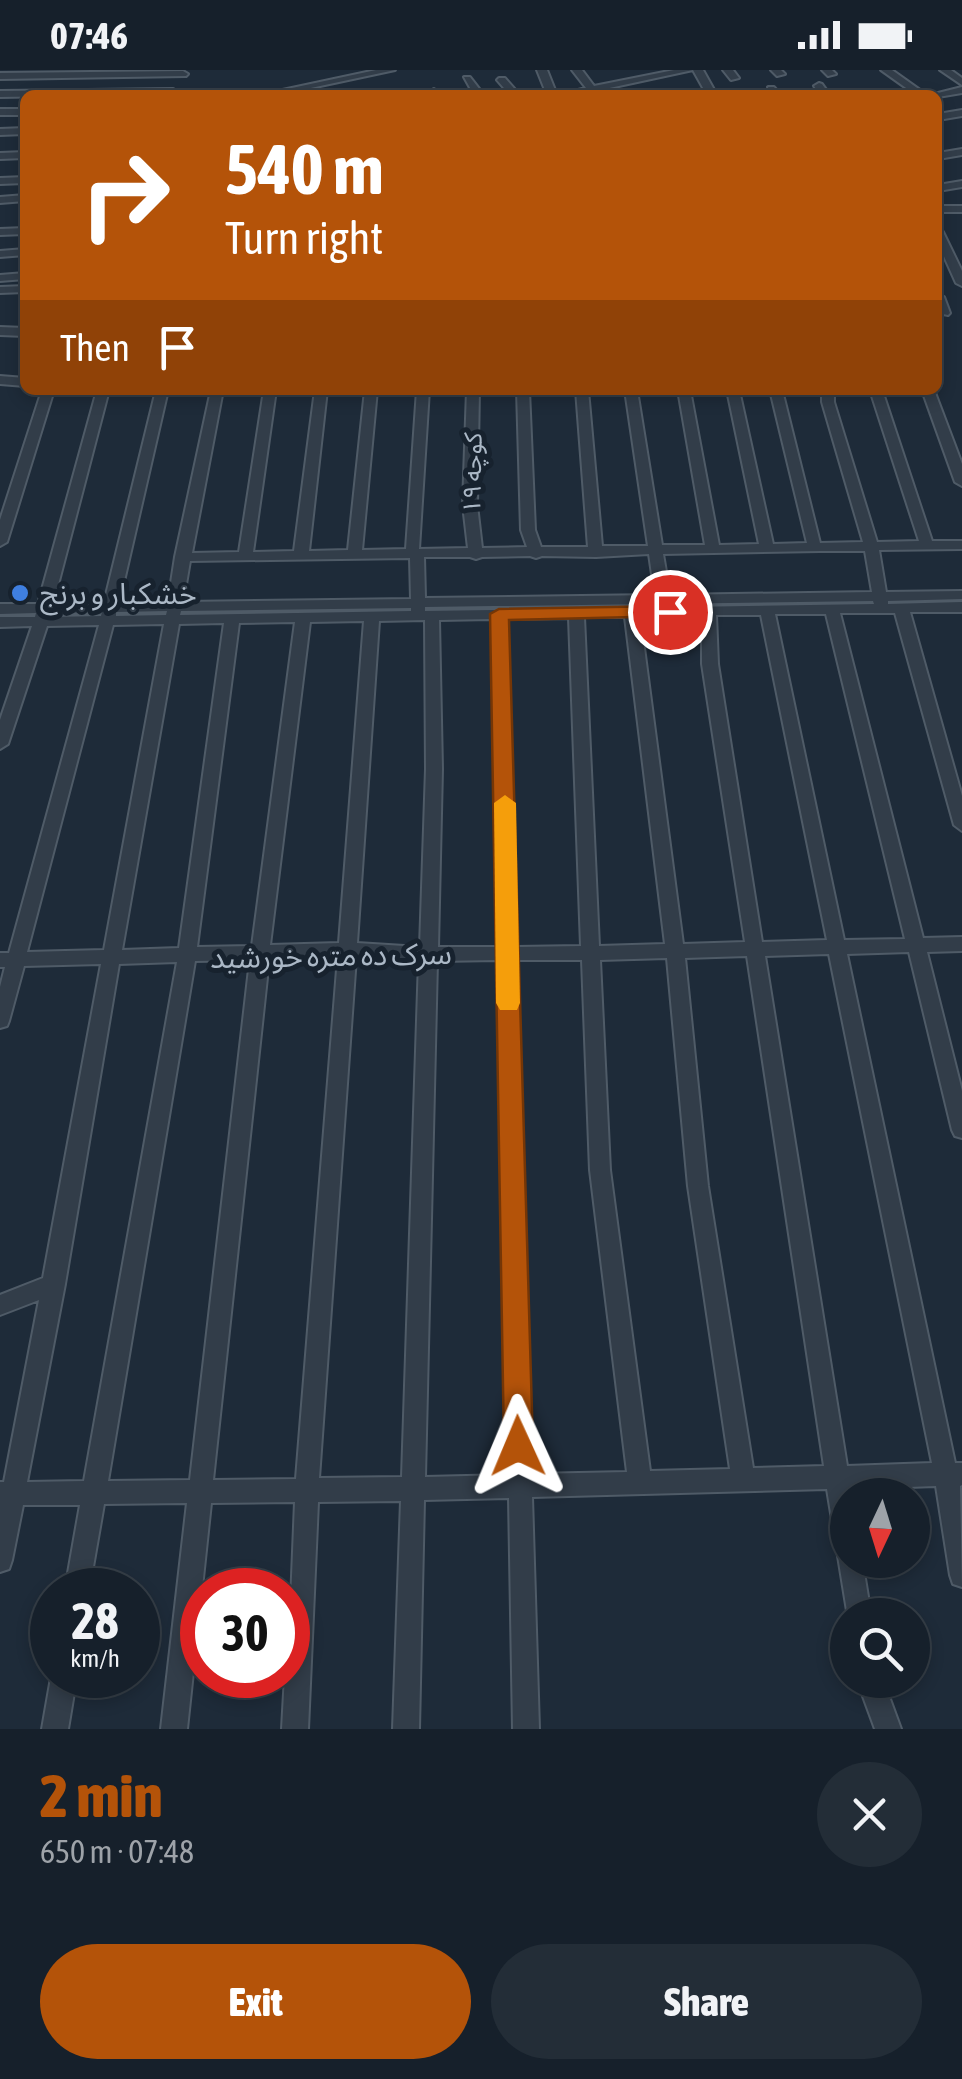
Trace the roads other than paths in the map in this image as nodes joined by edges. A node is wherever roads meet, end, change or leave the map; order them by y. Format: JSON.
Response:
{"nodes":[{"id":1,"x":390,"y":70,"type":"edge"},
{"id":2,"x":576,"y":70,"type":"edge"},
{"id":3,"x":688,"y":70,"type":"edge"},
{"id":4,"x":886,"y":70,"type":"edge"},
{"id":5,"x":946,"y":70,"type":"edge"},
{"id":6,"x":651,"y":73,"type":"edge"},
{"id":7,"x":183,"y":74,"type":"dead end"},
{"id":8,"x":0,"y":76,"type":"edge"},
{"id":9,"x":466,"y":79,"type":"dead end"},
{"id":10,"x":502,"y":80,"type":"dead end"},
{"id":11,"x":962,"y":82,"type":"edge"},
{"id":12,"x":590,"y":88,"type":"junction"},
{"id":13,"x":289,"y":90,"type":"edge"},
{"id":14,"x":474,"y":90,"type":"edge"},
{"id":15,"x":510,"y":90,"type":"edge"},
{"id":16,"x":582,"y":90,"type":"edge"},
{"id":17,"x":915,"y":90,"type":"edge"},
{"id":18,"x":942,"y":240,"type":"edge"},
{"id":19,"x":962,"y":283,"type":"edge"},
{"id":20,"x":942,"y":308,"type":"edge"},
{"id":21,"x":944,"y":313,"type":"dead end"},
{"id":22,"x":46,"y":395,"type":"edge"},
{"id":23,"x":101,"y":395,"type":"edge"},
{"id":24,"x":161,"y":395,"type":"edge"},
{"id":25,"x":216,"y":395,"type":"edge"},
{"id":26,"x":269,"y":395,"type":"edge"},
{"id":27,"x":319,"y":395,"type":"edge"},
{"id":28,"x":371,"y":395,"type":"edge"},
{"id":29,"x":423,"y":395,"type":"edge"},
{"id":30,"x":474,"y":395,"type":"edge"},
{"id":31,"x":523,"y":395,"type":"edge"},
{"id":32,"x":582,"y":395,"type":"edge"},
{"id":33,"x":632,"y":395,"type":"edge"},
{"id":34,"x":685,"y":395,"type":"edge"},
{"id":35,"x":733,"y":395,"type":"edge"},
{"id":36,"x":777,"y":395,"type":"edge"},
{"id":37,"x":828,"y":395,"type":"edge"},
{"id":38,"x":878,"y":395,"type":"edge"},
{"id":39,"x":930,"y":395,"type":"edge"},
{"id":40,"x":962,"y":482,"type":"edge"},
{"id":41,"x":0,"y":542,"type":"edge"},
{"id":42,"x":962,"y":545,"type":"edge"},
{"id":43,"x":927,"y":546,"type":"junction"},
{"id":44,"x":870,"y":547,"type":"junction"},
{"id":45,"x":815,"y":548,"type":"junction"},
{"id":46,"x":767,"y":549,"type":"junction"},
{"id":47,"x":714,"y":550,"type":"junction"},
{"id":48,"x":656,"y":552,"type":"junction"},
{"id":49,"x":596,"y":553,"type":"junction"},
{"id":50,"x":301,"y":554,"type":"junction"},
{"id":51,"x":536,"y":554,"type":"junction"},
{"id":52,"x":246,"y":555,"type":"junction"},
{"id":53,"x":355,"y":555,"type":"junction"},
{"id":54,"x":476,"y":555,"type":"junction"},
{"id":55,"x":417,"y":556,"type":"junction"},
{"id":56,"x":182,"y":557,"type":"junction"},
{"id":57,"x":962,"y":595,"type":"edge"},
{"id":58,"x":663,"y":599,"type":"junction"},
{"id":59,"x":881,"y":602,"type":"junction"},
{"id":60,"x":0,"y":608,"type":"edge"},
{"id":61,"x":901,"y":608,"type":"junction"},
{"id":62,"x":962,"y":608,"type":"edge"},
{"id":63,"x":832,"y":609,"type":"junction"},
{"id":64,"x":767,"y":610,"type":"junction"},
{"id":65,"x":423,"y":611,"type":"junction"},
{"id":66,"x":709,"y":611,"type":"junction"},
{"id":67,"x":632,"y":612,"type":"junction"},
{"id":68,"x":172,"y":613,"type":"junction"},
{"id":69,"x":576,"y":613,"type":"junction"},
{"id":70,"x":109,"y":614,"type":"junction"},
{"id":71,"x":499,"y":614,"type":"junction"},
{"id":72,"x":43,"y":615,"type":"junction"},
{"id":73,"x":372,"y":616,"type":"junction"},
{"id":74,"x":232,"y":618,"type":"junction"},
{"id":75,"x":303,"y":618,"type":"junction"},
{"id":76,"x":0,"y":622,"type":"edge"},
{"id":77,"x":0,"y":744,"type":"edge"},
{"id":78,"x":962,"y":825,"type":"edge"},
{"id":79,"x":962,"y":944,"type":"edge"},
{"id":80,"x":917,"y":947,"type":"junction"},
{"id":81,"x":836,"y":948,"type":"junction"},
{"id":82,"x":754,"y":949,"type":"junction"},
{"id":83,"x":350,"y":950,"type":"junction"},
{"id":84,"x":675,"y":950,"type":"junction"},
{"id":85,"x":507,"y":952,"type":"junction"},
{"id":86,"x":594,"y":953,"type":"junction"},
{"id":87,"x":429,"y":954,"type":"junction"},
{"id":88,"x":260,"y":955,"type":"junction"},
{"id":89,"x":187,"y":956,"type":"junction"},
{"id":90,"x":110,"y":958,"type":"junction"},
{"id":91,"x":8,"y":959,"type":"edge"},
{"id":92,"x":0,"y":1021,"type":"edge"},
{"id":93,"x":962,"y":1130,"type":"edge"},
{"id":94,"x":54,"y":1284,"type":"junction"},
{"id":95,"x":0,"y":1304,"type":"edge"},
{"id":96,"x":835,"y":1474,"type":"junction"},
{"id":97,"x":954,"y":1474,"type":"edge"},
{"id":98,"x":836,"y":1478,"type":"edge"},
{"id":99,"x":744,"y":1480,"type":"junction"},
{"id":100,"x":640,"y":1482,"type":"junction"},
{"id":101,"x":519,"y":1483,"type":"junction"},
{"id":102,"x":307,"y":1488,"type":"junction"},
{"id":103,"x":410,"y":1489,"type":"junction"},
{"id":104,"x":200,"y":1491,"type":"junction"},
{"id":105,"x":93,"y":1492,"type":"junction"},
{"id":106,"x":7,"y":1494,"type":"edge"},
{"id":107,"x":0,"y":1560,"type":"edge"},
{"id":108,"x":81,"y":1568,"type":"edge"},
{"id":109,"x":962,"y":1575,"type":"edge"},
{"id":110,"x":60,"y":1698,"type":"edge"},
{"id":111,"x":877,"y":1698,"type":"edge"},
{"id":112,"x":55,"y":1729,"type":"edge"},
{"id":113,"x":174,"y":1729,"type":"edge"},
{"id":114,"x":295,"y":1729,"type":"edge"},
{"id":115,"x":406,"y":1729,"type":"edge"},
{"id":116,"x":526,"y":1729,"type":"edge"},
{"id":117,"x":888,"y":1729,"type":"edge"}],
"edges":[{"from":1,"to":13,"type":"street"},
{"from":2,"to":12,"type":"street"},
{"from":3,"to":6,"type":"street"},
{"from":4,"to":17,"type":"street"},
{"from":5,"to":11,"type":"street"},
{"from":6,"to":12,"type":"street"},
{"from":7,"to":8,"type":"street"},
{"from":9,"to":14,"type":"street"},
{"from":10,"to":15,"type":"street"},
{"from":12,"to":16,"type":"street"},
{"from":18,"to":19,"type":"street"},
{"from":20,"to":21,"type":"street"},
{"from":22,"to":41,"type":"street"},
{"from":23,"to":72,"type":"street"},
{"from":24,"to":70,"type":"street"},
{"from":25,"to":56,"type":"street"},
{"from":26,"to":52,"type":"street"},
{"from":27,"to":50,"type":"street"},
{"from":28,"to":53,"type":"street"},
{"from":29,"to":55,"type":"street"},
{"from":30,"to":54,"type":"street","name":"کوچه ۱۹"},
{"from":31,"to":51,"type":"street"},
{"from":32,"to":49,"type":"street"},
{"from":33,"to":48,"type":"street"},
{"from":34,"to":47,"type":"street"},
{"from":35,"to":46,"type":"street"},
{"from":36,"to":45,"type":"street"},
{"from":37,"to":44,"type":"street"},
{"from":38,"to":43,"type":"street"},
{"from":39,"to":40,"type":"street"},
{"from":42,"to":43,"type":"street"},
{"from":43,"to":44,"type":"street"},
{"from":44,"to":45,"type":"street"},
{"from":44,"to":59,"type":"street"},
{"from":45,"to":46,"type":"street"},
{"from":46,"to":47,"type":"street"},
{"from":47,"to":48,"type":"street"},
{"from":48,"to":49,"type":"street"},
{"from":48,"to":58,"type":"street"},
{"from":49,"to":51,"type":"street"},
{"from":50,"to":52,"type":"street"},
{"from":50,"to":53,"type":"street"},
{"from":51,"to":54,"type":"street"},
{"from":52,"to":56,"type":"street"},
{"from":53,"to":55,"type":"street"},
{"from":54,"to":55,"type":"street"},
{"from":55,"to":65,"type":"street"},
{"from":56,"to":68,"type":"street"},
{"from":57,"to":59,"type":"street"},
{"from":58,"to":59,"type":"street"},
{"from":58,"to":65,"type":"street"},
{"from":59,"to":61,"type":"street"},
{"from":59,"to":63,"type":"street"},
{"from":60,"to":72,"type":"street"},
{"from":61,"to":62,"type":"street"},
{"from":61,"to":78,"type":"street"},
{"from":63,"to":64,"type":"street"},
{"from":63,"to":80,"type":"street"},
{"from":64,"to":66,"type":"street"},
{"from":64,"to":81,"type":"street"},
{"from":65,"to":68,"type":"street"},
{"from":65,"to":71,"type":"street"},
{"from":65,"to":73,"type":"street"},
{"from":65,"to":87,"type":"street"},
{"from":66,"to":67,"type":"street"},
{"from":66,"to":82,"type":"street"},
{"from":67,"to":69,"type":"street"},
{"from":67,"to":84,"type":"street"},
{"from":68,"to":70,"type":"street"},
{"from":68,"to":74,"type":"street"},
{"from":68,"to":90,"type":"street"},
{"from":69,"to":71,"type":"street"},
{"from":69,"to":86,"type":"street"},
{"from":70,"to":72,"type":"street"},
{"from":70,"to":91,"type":"street"},
{"from":71,"to":85,"type":"street"},
{"from":72,"to":76,"type":"street"},
{"from":72,"to":77,"type":"street"},
{"from":73,"to":75,"type":"street"},
{"from":73,"to":83,"type":"street"},
{"from":74,"to":75,"type":"street"},
{"from":74,"to":89,"type":"street"},
{"from":75,"to":88,"type":"street"},
{"from":79,"to":80,"type":"street","name":"سرک ده متره خورشید"},
{"from":80,"to":81,"type":"street","name":"سرک ده متره خورشید"},
{"from":80,"to":93,"type":"street"},
{"from":81,"to":82,"type":"street","name":"سرک ده متره خورشید"},
{"from":81,"to":97,"type":"street"},
{"from":82,"to":84,"type":"street","name":"سرک ده متره خورشید"},
{"from":82,"to":96,"type":"street"},
{"from":83,"to":87,"type":"street","name":"سرک ده متره خورشید"},
{"from":83,"to":88,"type":"street","name":"سرک ده متره خورشید"},
{"from":83,"to":102,"type":"street"},
{"from":84,"to":86,"type":"street","name":"سرک ده متره خورشید"},
{"from":84,"to":99,"type":"street"},
{"from":85,"to":86,"type":"street","name":"سرک ده متره خورشید"},
{"from":85,"to":87,"type":"street","name":"سرک ده متره خورشید"},
{"from":85,"to":101,"type":"street"},
{"from":86,"to":100,"type":"street"},
{"from":87,"to":103,"type":"street"},
{"from":88,"to":89,"type":"street","name":"سرک ده متره خورشید"},
{"from":88,"to":104,"type":"street"},
{"from":89,"to":90,"type":"street","name":"سرک ده متره خورشید"},
{"from":89,"to":105,"type":"street"},
{"from":90,"to":91,"type":"street","name":"سرک ده متره خورشید"},
{"from":90,"to":94,"type":"street"},
{"from":91,"to":92,"type":"street"},
{"from":94,"to":95,"type":"street"},
{"from":94,"to":106,"type":"street"},
{"from":96,"to":97,"type":"street"},
{"from":96,"to":98,"type":"street"},
{"from":96,"to":99,"type":"street"},
{"from":97,"to":109,"type":"street"},
{"from":99,"to":100,"type":"street"},
{"from":100,"to":101,"type":"street"},
{"from":101,"to":103,"type":"street"},
{"from":101,"to":116,"type":"street"},
{"from":102,"to":103,"type":"street"},
{"from":102,"to":104,"type":"street"},
{"from":102,"to":114,"type":"street"},
{"from":103,"to":115,"type":"street"},
{"from":104,"to":105,"type":"street"},
{"from":104,"to":113,"type":"street"},
{"from":105,"to":106,"type":"street"},
{"from":105,"to":108,"type":"street"},
{"from":106,"to":107,"type":"street"},
{"from":110,"to":112,"type":"street"},
{"from":111,"to":117,"type":"street"}]}
